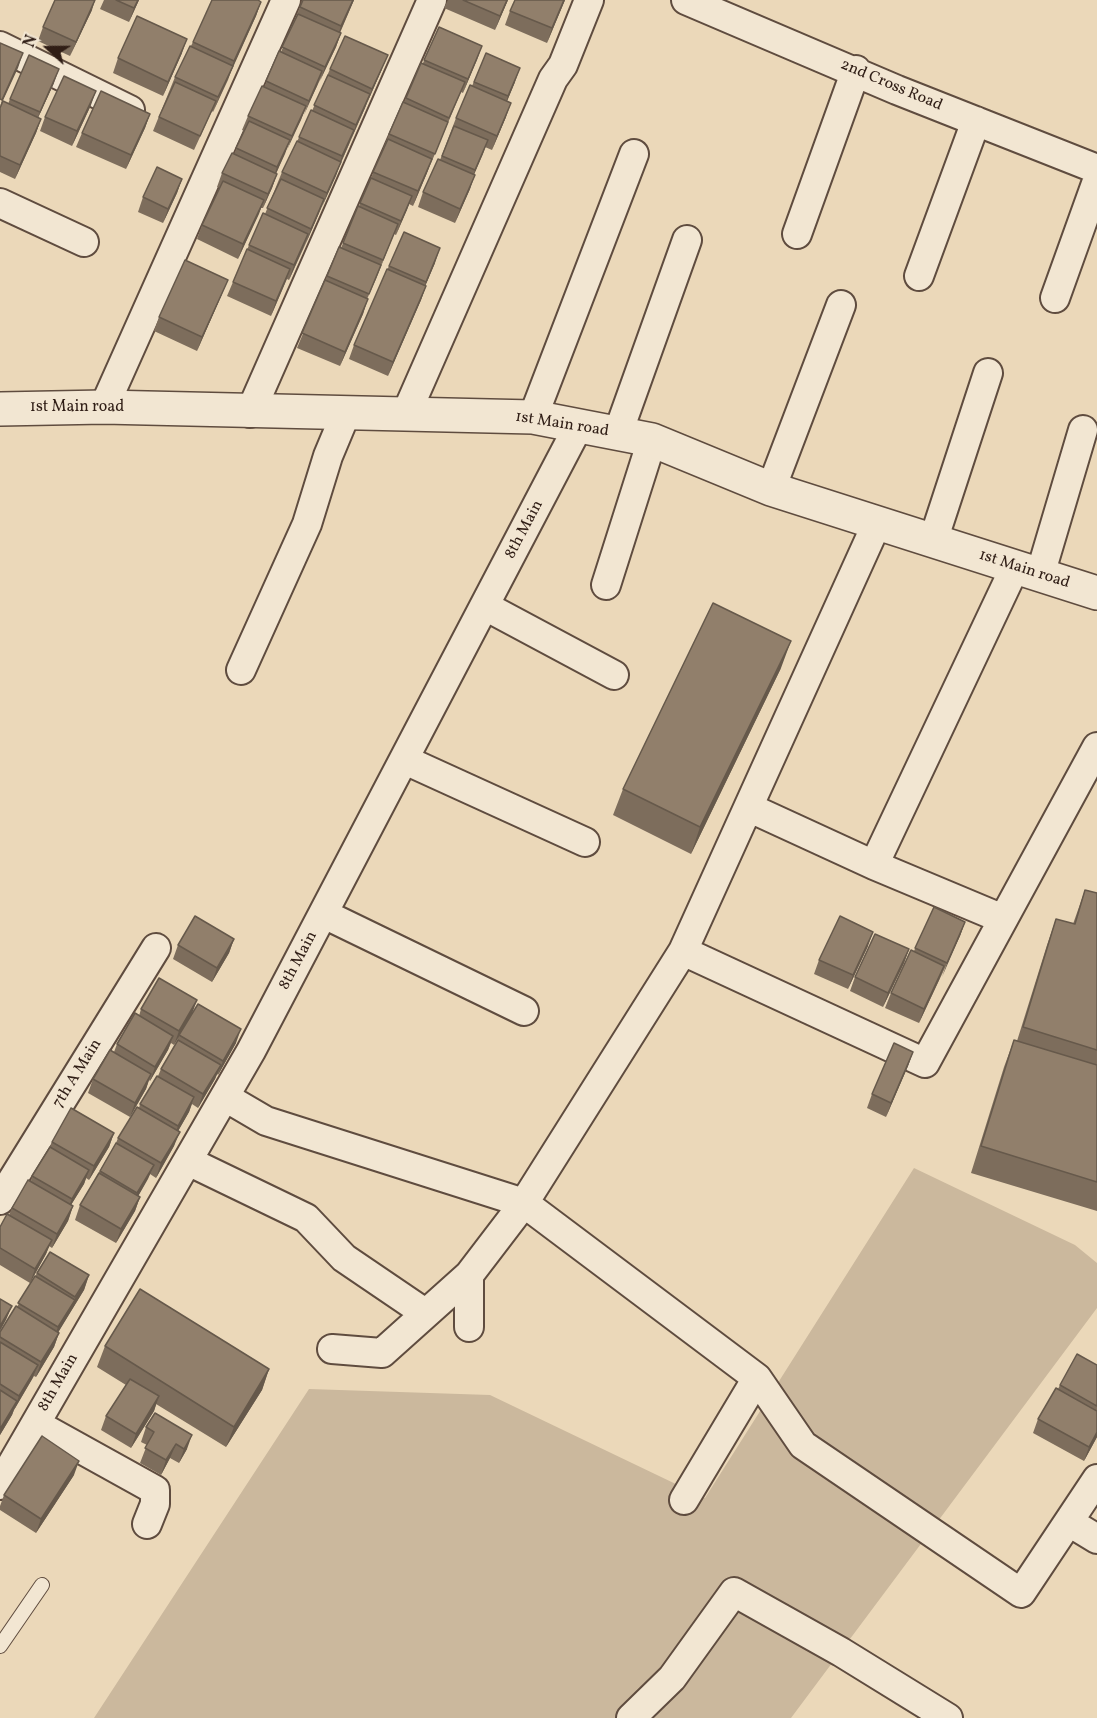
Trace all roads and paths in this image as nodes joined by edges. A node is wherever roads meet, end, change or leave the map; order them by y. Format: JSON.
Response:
{"nodes":[{"id":1,"x":286,"y":0,"type":"edge"},
{"id":2,"x":432,"y":0,"type":"edge"},
{"id":3,"x":589,"y":0,"type":"edge"},
{"id":4,"x":686,"y":0,"type":"edge"},
{"id":5,"x":0,"y":46,"type":"edge"},
{"id":6,"x":856,"y":70,"type":"junction"},
{"id":7,"x":130,"y":110,"type":"edge"},
{"id":8,"x":976,"y":121,"type":"junction"},
{"id":9,"x":634,"y":154,"type":"dead end"},
{"id":10,"x":1097,"y":169,"type":"edge"},
{"id":11,"x":1097,"y":181,"type":"edge"},
{"id":12,"x":0,"y":203,"type":"edge"},
{"id":13,"x":798,"y":234,"type":"dead end"},
{"id":14,"x":687,"y":240,"type":"dead end"},
{"id":15,"x":84,"y":242,"type":"dead end"},
{"id":16,"x":919,"y":276,"type":"dead end"},
{"id":17,"x":1055,"y":298,"type":"dead end"},
{"id":18,"x":841,"y":305,"type":"dead end"},
{"id":19,"x":988,"y":373,"type":"dead end"},
{"id":20,"x":104,"y":407,"type":"junction"},
{"id":21,"x":0,"y":409,"type":"edge"},
{"id":22,"x":250,"y":413,"type":"junction"},
{"id":23,"x":346,"y":413,"type":"junction"},
{"id":24,"x":406,"y":414,"type":"junction"},
{"id":25,"x":533,"y":417,"type":"junction"},
{"id":26,"x":579,"y":425,"type":"junction"},
{"id":27,"x":1083,"y":430,"type":"dead end"},
{"id":28,"x":618,"y":433,"type":"junction"},
{"id":29,"x":652,"y":440,"type":"junction"},
{"id":30,"x":771,"y":489,"type":"junction"},
{"id":31,"x":877,"y":523,"type":"junction"},
{"id":32,"x":933,"y":541,"type":"junction"},
{"id":33,"x":1028,"y":571,"type":"junction"},
{"id":34,"x":606,"y":585,"type":"dead end"},
{"id":35,"x":1097,"y":593,"type":"edge"},
{"id":36,"x":485,"y":606,"type":"junction"},
{"id":37,"x":241,"y":670,"type":"dead end"},
{"id":38,"x":614,"y":675,"type":"dead end"},
{"id":39,"x":1097,"y":747,"type":"edge"},
{"id":40,"x":405,"y":760,"type":"junction"},
{"id":41,"x":750,"y":808,"type":"junction"},
{"id":42,"x":585,"y":842,"type":"dead end"},
{"id":43,"x":874,"y":865,"type":"junction"},
{"id":44,"x":324,"y":914,"type":"junction"},
{"id":45,"x":1003,"y":919,"type":"junction"},
{"id":46,"x":156,"y":948,"type":"dead end"},
{"id":47,"x":683,"y":951,"type":"junction"},
{"id":48,"x":524,"y":1011,"type":"dead end"},
{"id":49,"x":225,"y":1097,"type":"junction"},
{"id":50,"x":188,"y":1161,"type":"junction"},
{"id":51,"x":0,"y":1200,"type":"edge"},
{"id":52,"x":524,"y":1203,"type":"junction"},
{"id":53,"x":469,"y":1275,"type":"junction"},
{"id":54,"x":425,"y":1313,"type":"junction"},
{"id":55,"x":469,"y":1327,"type":"dead end"},
{"id":56,"x":332,"y":1349,"type":"dead end"},
{"id":57,"x":757,"y":1378,"type":"junction"},
{"id":58,"x":36,"y":1424,"type":"junction"},
{"id":59,"x":1097,"y":1479,"type":"edge"},
{"id":60,"x":0,"y":1485,"type":"edge"},
{"id":61,"x":684,"y":1500,"type":"dead end"},
{"id":62,"x":1069,"y":1522,"type":"junction"},
{"id":63,"x":147,"y":1524,"type":"dead end"},
{"id":64,"x":1097,"y":1539,"type":"edge"},
{"id":65,"x":42,"y":1585,"type":"dead end"},
{"id":66,"x":0,"y":1646,"type":"edge"},
{"id":67,"x":632,"y":1718,"type":"edge"},
{"id":68,"x":948,"y":1718,"type":"edge"}],
"edges":[{"from":1,"to":20,"type":"street"},
{"from":2,"to":22,"type":"street"},
{"from":3,"to":24,"type":"street"},
{"from":4,"to":6,"type":"street","name":"2nd Cross Road"},
{"from":5,"to":7,"type":"street"},
{"from":6,"to":8,"type":"street","name":"2nd Cross Road"},
{"from":6,"to":13,"type":"street"},
{"from":8,"to":10,"type":"street","name":"2nd Cross Road"},
{"from":8,"to":16,"type":"street"},
{"from":9,"to":25,"type":"street"},
{"from":11,"to":17,"type":"street"},
{"from":12,"to":15,"type":"street"},
{"from":14,"to":28,"type":"street"},
{"from":18,"to":30,"type":"street"},
{"from":19,"to":32,"type":"street"},
{"from":20,"to":21,"type":"street","name":"1st Main road"},
{"from":20,"to":22,"type":"street","name":"1st Main road"},
{"from":22,"to":23,"type":"street","name":"1st Main road"},
{"from":23,"to":24,"type":"street","name":"1st Main road"},
{"from":23,"to":37,"type":"street"},
{"from":24,"to":25,"type":"street","name":"1st Main road"},
{"from":25,"to":26,"type":"street","name":"1st Main road"},
{"from":26,"to":28,"type":"street","name":"1st Main road"},
{"from":26,"to":36,"type":"street","name":"8th Main"},
{"from":27,"to":33,"type":"street"},
{"from":28,"to":29,"type":"street","name":"1st Main road"},
{"from":29,"to":30,"type":"street","name":"1st Main road"},
{"from":29,"to":34,"type":"street"},
{"from":30,"to":31,"type":"street","name":"1st Main road"},
{"from":31,"to":32,"type":"street","name":"1st Main road"},
{"from":31,"to":41,"type":"street"},
{"from":32,"to":33,"type":"street","name":"1st Main road"},
{"from":33,"to":35,"type":"street","name":"1st Main road"},
{"from":33,"to":43,"type":"street"},
{"from":36,"to":38,"type":"street"},
{"from":36,"to":40,"type":"street","name":"8th Main"},
{"from":39,"to":45,"type":"street"},
{"from":40,"to":42,"type":"street"},
{"from":40,"to":44,"type":"street","name":"8th Main"},
{"from":41,"to":43,"type":"street"},
{"from":41,"to":47,"type":"street"},
{"from":43,"to":45,"type":"street"},
{"from":44,"to":48,"type":"street"},
{"from":44,"to":49,"type":"street","name":"8th Main"},
{"from":45,"to":47,"type":"street"},
{"from":46,"to":51,"type":"street","name":"7th A Main"},
{"from":47,"to":52,"type":"street"},
{"from":49,"to":50,"type":"street","name":"8th Main"},
{"from":49,"to":52,"type":"street"},
{"from":50,"to":54,"type":"street"},
{"from":50,"to":58,"type":"street","name":"8th Main"},
{"from":52,"to":53,"type":"street"},
{"from":52,"to":57,"type":"street"},
{"from":53,"to":54,"type":"street"},
{"from":53,"to":55,"type":"street"},
{"from":54,"to":56,"type":"street"},
{"from":57,"to":61,"type":"street"},
{"from":57,"to":62,"type":"street"},
{"from":58,"to":60,"type":"street","name":"8th Main"},
{"from":58,"to":63,"type":"street"},
{"from":59,"to":62,"type":"street"},
{"from":62,"to":64,"type":"street"},
{"from":65,"to":66,"type":"lane"},
{"from":67,"to":68,"type":"street"}]}
